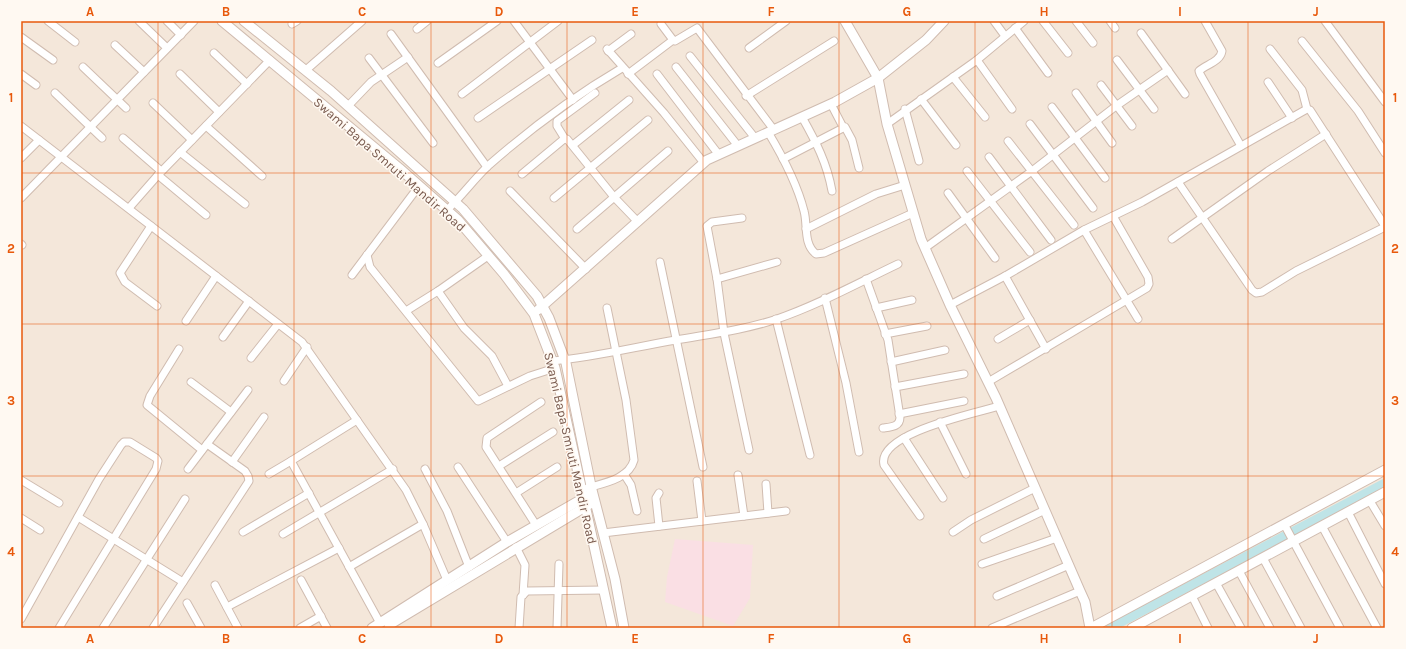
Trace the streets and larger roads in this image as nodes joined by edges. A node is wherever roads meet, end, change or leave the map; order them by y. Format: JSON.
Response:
{"nodes":[{"id":1,"x":48,"y":21,"type":"edge"},
{"id":2,"x":139,"y":21,"type":"edge"},
{"id":3,"x":167,"y":21,"type":"edge"},
{"id":4,"x":194,"y":21,"type":"edge"},
{"id":5,"x":222,"y":21,"type":"edge"},
{"id":6,"x":244,"y":21,"type":"edge"},
{"id":7,"x":362,"y":21,"type":"edge"},
{"id":8,"x":427,"y":21,"type":"edge"},
{"id":9,"x":497,"y":21,"type":"edge"},
{"id":10,"x":514,"y":21,"type":"edge"},
{"id":11,"x":558,"y":21,"type":"edge"},
{"id":12,"x":786,"y":21,"type":"edge"},
{"id":13,"x":845,"y":21,"type":"edge"},
{"id":14,"x":944,"y":21,"type":"edge"},
{"id":15,"x":994,"y":21,"type":"edge"},
{"id":16,"x":1024,"y":21,"type":"edge"},
{"id":17,"x":1043,"y":21,"type":"edge"},
{"id":18,"x":1076,"y":21,"type":"edge"},
{"id":19,"x":1110,"y":21,"type":"edge"},
{"id":20,"x":1205,"y":21,"type":"edge"},
{"id":21,"x":1325,"y":21,"type":"edge"},
{"id":22,"x":661,"y":24,"type":"dead end"},
{"id":23,"x":1015,"y":28,"type":"junction"},
{"id":24,"x":1115,"y":28,"type":"dead end"},
{"id":25,"x":417,"y":29,"type":"dead end"},
{"id":26,"x":1141,"y":33,"type":"dead end"},
{"id":27,"x":391,"y":34,"type":"dead end"},
{"id":28,"x":630,"y":34,"type":"dead end"},
{"id":29,"x":181,"y":35,"type":"junction"},
{"id":30,"x":1005,"y":36,"type":"junction"},
{"id":31,"x":21,"y":37,"type":"edge"},
{"id":32,"x":592,"y":40,"type":"dead end"},
{"id":33,"x":673,"y":40,"type":"junction"},
{"id":34,"x":1302,"y":41,"type":"dead end"},
{"id":35,"x":75,"y":42,"type":"dead end"},
{"id":36,"x":530,"y":42,"type":"junction"},
{"id":37,"x":834,"y":42,"type":"dead end"},
{"id":38,"x":1093,"y":43,"type":"dead end"},
{"id":39,"x":115,"y":46,"type":"dead end"},
{"id":40,"x":167,"y":48,"type":"junction"},
{"id":41,"x":748,"y":48,"type":"dead end"},
{"id":42,"x":1270,"y":49,"type":"dead end"},
{"id":43,"x":214,"y":53,"type":"dead end"},
{"id":44,"x":1068,"y":53,"type":"dead end"},
{"id":45,"x":690,"y":56,"type":"dead end"},
{"id":46,"x":408,"y":57,"type":"junction"},
{"id":47,"x":369,"y":58,"type":"dead end"},
{"id":48,"x":53,"y":60,"type":"dead end"},
{"id":49,"x":270,"y":60,"type":"junction"},
{"id":50,"x":977,"y":60,"type":"junction"},
{"id":51,"x":1117,"y":60,"type":"dead end"},
{"id":52,"x":438,"y":64,"type":"dead end"},
{"id":53,"x":84,"y":67,"type":"dead end"},
{"id":54,"x":676,"y":67,"type":"dead end"},
{"id":55,"x":622,"y":68,"type":"junction"},
{"id":56,"x":550,"y":69,"type":"junction"},
{"id":57,"x":306,"y":70,"type":"junction"},
{"id":58,"x":1168,"y":70,"type":"junction"},
{"id":59,"x":144,"y":72,"type":"junction"},
{"id":60,"x":1048,"y":72,"type":"dead end"},
{"id":61,"x":21,"y":74,"type":"edge"},
{"id":62,"x":180,"y":74,"type":"dead end"},
{"id":63,"x":628,"y":74,"type":"junction"},
{"id":64,"x":657,"y":74,"type":"dead end"},
{"id":65,"x":382,"y":75,"type":"junction"},
{"id":66,"x":953,"y":77,"type":"junction"},
{"id":67,"x":878,"y":78,"type":"junction"},
{"id":68,"x":1268,"y":82,"type":"dead end"},
{"id":69,"x":247,"y":84,"type":"junction"},
{"id":70,"x":36,"y":85,"type":"dead end"},
{"id":71,"x":1101,"y":85,"type":"dead end"},
{"id":72,"x":1139,"y":89,"type":"junction"},
{"id":73,"x":55,"y":93,"type":"dead end"},
{"id":74,"x":595,"y":93,"type":"dead end"},
{"id":75,"x":1076,"y":93,"type":"dead end"},
{"id":76,"x":462,"y":94,"type":"dead end"},
{"id":77,"x":1185,"y":94,"type":"dead end"},
{"id":78,"x":746,"y":96,"type":"junction"},
{"id":79,"x":921,"y":98,"type":"junction"},
{"id":80,"x":117,"y":99,"type":"junction"},
{"id":81,"x":573,"y":100,"type":"junction"},
{"id":82,"x":629,"y":100,"type":"dead end"},
{"id":83,"x":152,"y":102,"type":"dead end"},
{"id":84,"x":1385,"y":102,"type":"edge"},
{"id":85,"x":831,"y":104,"type":"junction"},
{"id":86,"x":348,"y":106,"type":"junction"},
{"id":87,"x":1116,"y":106,"type":"junction"},
{"id":88,"x":1052,"y":107,"type":"dead end"},
{"id":89,"x":126,"y":108,"type":"dead end"},
{"id":90,"x":905,"y":109,"type":"junction"},
{"id":91,"x":1012,"y":109,"type":"dead end"},
{"id":92,"x":1154,"y":109,"type":"dead end"},
{"id":93,"x":1307,"y":109,"type":"junction"},
{"id":94,"x":219,"y":112,"type":"junction"},
{"id":95,"x":802,"y":117,"type":"junction"},
{"id":96,"x":985,"y":117,"type":"dead end"},
{"id":97,"x":478,"y":118,"type":"dead end"},
{"id":98,"x":1292,"y":118,"type":"junction"},
{"id":99,"x":648,"y":120,"type":"dead end"},
{"id":100,"x":1096,"y":121,"type":"junction"},
{"id":101,"x":887,"y":124,"type":"junction"},
{"id":102,"x":1030,"y":124,"type":"dead end"},
{"id":103,"x":21,"y":126,"type":"edge"},
{"id":104,"x":206,"y":126,"type":"junction"},
{"id":105,"x":1132,"y":126,"type":"dead end"},
{"id":106,"x":90,"y":127,"type":"junction"},
{"id":107,"x":843,"y":127,"type":"junction"},
{"id":108,"x":771,"y":131,"type":"junction"},
{"id":109,"x":1326,"y":134,"type":"junction"},
{"id":110,"x":102,"y":138,"type":"dead end"},
{"id":111,"x":123,"y":138,"type":"dead end"},
{"id":112,"x":756,"y":138,"type":"junction"},
{"id":113,"x":1074,"y":138,"type":"junction"},
{"id":114,"x":565,"y":139,"type":"junction"},
{"id":115,"x":38,"y":140,"type":"junction"},
{"id":116,"x":192,"y":140,"type":"junction"},
{"id":117,"x":1008,"y":141,"type":"dead end"},
{"id":118,"x":816,"y":142,"type":"junction"},
{"id":119,"x":433,"y":143,"type":"dead end"},
{"id":120,"x":1112,"y":143,"type":"dead end"},
{"id":121,"x":573,"y":145,"type":"junction"},
{"id":122,"x":956,"y":145,"type":"dead end"},
{"id":123,"x":738,"y":146,"type":"junction"},
{"id":124,"x":1241,"y":146,"type":"junction"},
{"id":125,"x":668,"y":151,"type":"dead end"},
{"id":126,"x":180,"y":152,"type":"junction"},
{"id":127,"x":1385,"y":153,"type":"edge"},
{"id":128,"x":1054,"y":154,"type":"junction"},
{"id":129,"x":719,"y":155,"type":"junction"},
{"id":130,"x":60,"y":157,"type":"junction"},
{"id":131,"x":989,"y":157,"type":"dead end"},
{"id":132,"x":21,"y":158,"type":"edge"},
{"id":133,"x":783,"y":160,"type":"junction"},
{"id":134,"x":919,"y":161,"type":"dead end"},
{"id":135,"x":704,"y":163,"type":"junction"},
{"id":136,"x":488,"y":167,"type":"junction"},
{"id":137,"x":590,"y":167,"type":"junction"},
{"id":138,"x":859,"y":168,"type":"dead end"},
{"id":139,"x":968,"y":171,"type":"dead end"},
{"id":140,"x":1032,"y":172,"type":"junction"},
{"id":141,"x":160,"y":173,"type":"junction"},
{"id":142,"x":522,"y":174,"type":"dead end"},
{"id":143,"x":262,"y":176,"type":"dead end"},
{"id":144,"x":1105,"y":178,"type":"dead end"},
{"id":145,"x":1178,"y":182,"type":"junction"},
{"id":146,"x":905,"y":185,"type":"junction"},
{"id":147,"x":419,"y":186,"type":"junction"},
{"id":148,"x":1010,"y":187,"type":"junction"},
{"id":149,"x":510,"y":191,"type":"dead end"},
{"id":150,"x":832,"y":191,"type":"dead end"},
{"id":151,"x":948,"y":193,"type":"dead end"},
{"id":152,"x":614,"y":197,"type":"junction"},
{"id":153,"x":21,"y":198,"type":"edge"},
{"id":154,"x":554,"y":198,"type":"dead end"},
{"id":155,"x":990,"y":201,"type":"junction"},
{"id":156,"x":455,"y":202,"type":"junction"},
{"id":157,"x":245,"y":204,"type":"dead end"},
{"id":158,"x":128,"y":208,"type":"junction"},
{"id":159,"x":1093,"y":208,"type":"dead end"},
{"id":160,"x":447,"y":210,"type":"junction"},
{"id":161,"x":913,"y":213,"type":"junction"},
{"id":162,"x":206,"y":215,"type":"dead end"},
{"id":163,"x":1113,"y":216,"type":"junction"},
{"id":164,"x":1202,"y":217,"type":"junction"},
{"id":165,"x":742,"y":218,"type":"dead end"},
{"id":166,"x":966,"y":219,"type":"junction"},
{"id":167,"x":638,"y":222,"type":"junction"},
{"id":168,"x":1074,"y":224,"type":"dead end"},
{"id":169,"x":151,"y":226,"type":"junction"},
{"id":170,"x":1385,"y":227,"type":"edge"},
{"id":171,"x":577,"y":229,"type":"dead end"},
{"id":172,"x":806,"y":229,"type":"junction"},
{"id":173,"x":1084,"y":230,"type":"junction"},
{"id":174,"x":1172,"y":239,"type":"dead end"},
{"id":175,"x":1051,"y":240,"type":"dead end"},
{"id":176,"x":925,"y":248,"type":"junction"},
{"id":177,"x":1030,"y":252,"type":"dead end"},
{"id":178,"x":367,"y":255,"type":"junction"},
{"id":179,"x":488,"y":256,"type":"junction"},
{"id":180,"x":995,"y":258,"type":"dead end"},
{"id":181,"x":660,"y":262,"type":"dead end"},
{"id":182,"x":777,"y":262,"type":"dead end"},
{"id":183,"x":898,"y":264,"type":"dead end"},
{"id":184,"x":586,"y":269,"type":"junction"},
{"id":185,"x":352,"y":275,"type":"dead end"},
{"id":186,"x":216,"y":276,"type":"junction"},
{"id":187,"x":1005,"y":276,"type":"junction"},
{"id":188,"x":717,"y":279,"type":"junction"},
{"id":189,"x":866,"y":279,"type":"junction"},
{"id":190,"x":438,"y":291,"type":"junction"},
{"id":191,"x":825,"y":298,"type":"junction"},
{"id":192,"x":912,"y":300,"type":"dead end"},
{"id":193,"x":1126,"y":300,"type":"junction"},
{"id":194,"x":249,"y":301,"type":"junction"},
{"id":195,"x":950,"y":305,"type":"junction"},
{"id":196,"x":157,"y":306,"type":"dead end"},
{"id":197,"x":542,"y":306,"type":"junction"},
{"id":198,"x":607,"y":308,"type":"dead end"},
{"id":199,"x":876,"y":308,"type":"junction"},
{"id":200,"x":406,"y":311,"type":"junction"},
{"id":201,"x":534,"y":314,"type":"junction"},
{"id":202,"x":776,"y":319,"type":"junction"},
{"id":203,"x":1138,"y":319,"type":"dead end"},
{"id":204,"x":1030,"y":320,"type":"junction"},
{"id":205,"x":186,"y":321,"type":"dead end"},
{"id":206,"x":278,"y":324,"type":"junction"},
{"id":207,"x":927,"y":326,"type":"dead end"},
{"id":208,"x":724,"y":333,"type":"junction"},
{"id":209,"x":886,"y":334,"type":"junction"},
{"id":210,"x":223,"y":337,"type":"dead end"},
{"id":211,"x":998,"y":339,"type":"dead end"},
{"id":212,"x":675,"y":340,"type":"junction"},
{"id":213,"x":306,"y":347,"type":"junction"},
{"id":214,"x":179,"y":349,"type":"dead end"},
{"id":215,"x":1046,"y":349,"type":"junction"},
{"id":216,"x":945,"y":350,"type":"dead end"},
{"id":217,"x":616,"y":352,"type":"junction"},
{"id":218,"x":251,"y":358,"type":"dead end"},
{"id":219,"x":565,"y":360,"type":"junction"},
{"id":220,"x":891,"y":362,"type":"junction"},
{"id":221,"x":554,"y":364,"type":"junction"},
{"id":222,"x":964,"y":374,"type":"dead end"},
{"id":223,"x":284,"y":381,"type":"dead end"},
{"id":224,"x":191,"y":382,"type":"dead end"},
{"id":225,"x":988,"y":382,"type":"junction"},
{"id":226,"x":508,"y":386,"type":"junction"},
{"id":227,"x":895,"y":387,"type":"junction"},
{"id":228,"x":248,"y":390,"type":"dead end"},
{"id":229,"x":964,"y":401,"type":"dead end"},
{"id":230,"x":541,"y":402,"type":"dead end"},
{"id":231,"x":999,"y":406,"type":"junction"},
{"id":232,"x":231,"y":412,"type":"junction"},
{"id":233,"x":899,"y":414,"type":"junction"},
{"id":234,"x":264,"y":417,"type":"dead end"},
{"id":235,"x":357,"y":420,"type":"junction"},
{"id":236,"x":940,"y":422,"type":"junction"},
{"id":237,"x":883,"y":428,"type":"dead end"},
{"id":238,"x":553,"y":432,"type":"dead end"},
{"id":239,"x":904,"y":438,"type":"junction"},
{"id":240,"x":205,"y":447,"type":"junction"},
{"id":241,"x":749,"y":450,"type":"dead end"},
{"id":242,"x":859,"y":452,"type":"dead end"},
{"id":243,"x":810,"y":455,"type":"dead end"},
{"id":244,"x":291,"y":461,"type":"junction"},
{"id":245,"x":232,"y":462,"type":"junction"},
{"id":246,"x":499,"y":466,"type":"junction"},
{"id":247,"x":458,"y":467,"type":"dead end"},
{"id":248,"x":703,"y":467,"type":"dead end"},
{"id":249,"x":557,"y":468,"type":"dead end"},
{"id":250,"x":188,"y":469,"type":"dead end"},
{"id":251,"x":393,"y":469,"type":"junction"},
{"id":252,"x":425,"y":469,"type":"dead end"},
{"id":253,"x":1385,"y":470,"type":"edge"},
{"id":254,"x":269,"y":474,"type":"dead end"},
{"id":255,"x":624,"y":474,"type":"junction"},
{"id":256,"x":966,"y":474,"type":"dead end"},
{"id":257,"x":738,"y":475,"type":"dead end"},
{"id":258,"x":21,"y":480,"type":"edge"},
{"id":259,"x":698,"y":481,"type":"dead end"},
{"id":260,"x":766,"y":484,"type":"dead end"},
{"id":261,"x":1035,"y":488,"type":"junction"},
{"id":262,"x":308,"y":492,"type":"junction"},
{"id":263,"x":1385,"y":492,"type":"edge"},
{"id":264,"x":516,"y":493,"type":"junction"},
{"id":265,"x":659,"y":493,"type":"dead end"},
{"id":266,"x":589,"y":495,"type":"junction"},
{"id":267,"x":943,"y":498,"type":"dead end"},
{"id":268,"x":186,"y":499,"type":"dead end"},
{"id":269,"x":1370,"y":500,"type":"junction"},
{"id":270,"x":58,"y":503,"type":"dead end"},
{"id":271,"x":1045,"y":510,"type":"junction"},
{"id":272,"x":637,"y":511,"type":"dead end"},
{"id":273,"x":786,"y":511,"type":"dead end"},
{"id":274,"x":1348,"y":512,"type":"junction"},
{"id":275,"x":320,"y":513,"type":"junction"},
{"id":276,"x":768,"y":513,"type":"junction"},
{"id":277,"x":744,"y":516,"type":"junction"},
{"id":278,"x":920,"y":516,"type":"dead end"},
{"id":279,"x":78,"y":517,"type":"junction"},
{"id":280,"x":21,"y":518,"type":"edge"},
{"id":281,"x":702,"y":521,"type":"junction"},
{"id":282,"x":423,"y":524,"type":"junction"},
{"id":283,"x":536,"y":525,"type":"junction"},
{"id":284,"x":1284,"y":525,"type":"junction"},
{"id":285,"x":659,"y":526,"type":"junction"},
{"id":286,"x":1322,"y":526,"type":"junction"},
{"id":287,"x":1385,"y":526,"type":"edge"},
{"id":288,"x":40,"y":530,"type":"dead end"},
{"id":289,"x":243,"y":532,"type":"dead end"},
{"id":290,"x":603,"y":532,"type":"junction"},
{"id":291,"x":953,"y":532,"type":"dead end"},
{"id":292,"x":283,"y":534,"type":"dead end"},
{"id":293,"x":1057,"y":538,"type":"junction"},
{"id":294,"x":113,"y":539,"type":"junction"},
{"id":295,"x":984,"y":539,"type":"dead end"},
{"id":296,"x":1293,"y":541,"type":"junction"},
{"id":297,"x":507,"y":542,"type":"junction"},
{"id":298,"x":516,"y":547,"type":"junction"},
{"id":299,"x":339,"y":548,"type":"junction"},
{"id":300,"x":1263,"y":558,"type":"junction"},
{"id":301,"x":146,"y":559,"type":"junction"},
{"id":302,"x":559,"y":564,"type":"dead end"},
{"id":303,"x":982,"y":564,"type":"dead end"},
{"id":304,"x":1068,"y":565,"type":"junction"},
{"id":305,"x":350,"y":567,"type":"junction"},
{"id":306,"x":469,"y":567,"type":"junction"},
{"id":307,"x":1239,"y":571,"type":"junction"},
{"id":308,"x":301,"y":580,"type":"dead end"},
{"id":309,"x":447,"y":580,"type":"junction"},
{"id":310,"x":183,"y":582,"type":"junction"},
{"id":311,"x":1216,"y":583,"type":"junction"},
{"id":312,"x":1385,"y":584,"type":"edge"},
{"id":313,"x":215,"y":586,"type":"dead end"},
{"id":314,"x":558,"y":590,"type":"junction"},
{"id":315,"x":604,"y":590,"type":"junction"},
{"id":316,"x":1080,"y":591,"type":"junction"},
{"id":317,"x":523,"y":595,"type":"junction"},
{"id":318,"x":997,"y":596,"type":"dead end"},
{"id":319,"x":1192,"y":596,"type":"junction"},
{"id":320,"x":187,"y":603,"type":"dead end"},
{"id":321,"x":227,"y":607,"type":"junction"},
{"id":322,"x":321,"y":616,"type":"junction"},
{"id":323,"x":21,"y":619,"type":"edge"},
{"id":324,"x":378,"y":626,"type":"edge"},
{"id":325,"x":60,"y":628,"type":"edge"},
{"id":326,"x":103,"y":628,"type":"edge"},
{"id":327,"x":153,"y":628,"type":"edge"},
{"id":328,"x":201,"y":628,"type":"edge"},
{"id":329,"x":238,"y":628,"type":"edge"},
{"id":330,"x":300,"y":628,"type":"edge"},
{"id":331,"x":327,"y":628,"type":"edge"},
{"id":332,"x":519,"y":628,"type":"edge"},
{"id":333,"x":557,"y":628,"type":"edge"},
{"id":334,"x":612,"y":628,"type":"edge"},
{"id":335,"x":624,"y":628,"type":"edge"},
{"id":336,"x":992,"y":628,"type":"edge"},
{"id":337,"x":1091,"y":628,"type":"edge"},
{"id":338,"x":1132,"y":628,"type":"edge"},
{"id":339,"x":1208,"y":628,"type":"edge"},
{"id":340,"x":1241,"y":628,"type":"edge"},
{"id":341,"x":1270,"y":628,"type":"edge"},
{"id":342,"x":1301,"y":628,"type":"edge"},
{"id":343,"x":1340,"y":628,"type":"edge"},
{"id":344,"x":1377,"y":628,"type":"edge"}],
"edges":[{"from":1,"to":35,"type":"street"},
{"from":2,"to":40,"type":"street"},
{"from":3,"to":29,"type":"street"},
{"from":4,"to":29,"type":"street"},
{"from":5,"to":49,"type":"street","name":"Swami Bapa Smruti Mandir Road"},
{"from":6,"to":57,"type":"street"},
{"from":7,"to":57,"type":"street"},
{"from":8,"to":25,"type":"street"},
{"from":9,"to":52,"type":"street"},
{"from":10,"to":36,"type":"street"},
{"from":11,"to":36,"type":"street"},
{"from":12,"to":41,"type":"street"},
{"from":13,"to":67,"type":"street"},
{"from":14,"to":67,"type":"street"},
{"from":15,"to":30,"type":"street"},
{"from":16,"to":23,"type":"street"},
{"from":17,"to":44,"type":"street"},
{"from":18,"to":38,"type":"street"},
{"from":19,"to":24,"type":"street"},
{"from":20,"to":124,"type":"street"},
{"from":21,"to":84,"type":"street"},
{"from":22,"to":33,"type":"street"},
{"from":23,"to":30,"type":"street"},
{"from":23,"to":60,"type":"street"},
{"from":26,"to":58,"type":"street"},
{"from":27,"to":46,"type":"street"},
{"from":28,"to":55,"type":"street"},
{"from":29,"to":40,"type":"street"},
{"from":30,"to":50,"type":"street"},
{"from":31,"to":48,"type":"street"},
{"from":32,"to":56,"type":"street"},
{"from":33,"to":63,"type":"street"},
{"from":33,"to":78,"type":"street"},
{"from":34,"to":127,"type":"street"},
{"from":36,"to":56,"type":"street"},
{"from":36,"to":76,"type":"street"},
{"from":37,"to":78,"type":"street"},
{"from":39,"to":59,"type":"street"},
{"from":40,"to":59,"type":"street"},
{"from":42,"to":93,"type":"street"},
{"from":43,"to":69,"type":"street"},
{"from":45,"to":112,"type":"street"},
{"from":46,"to":65,"type":"street"},
{"from":46,"to":136,"type":"street"},
{"from":47,"to":65,"type":"street"},
{"from":49,"to":69,"type":"street"},
{"from":49,"to":147,"type":"street","name":"Swami Bapa Smruti Mandir Road"},
{"from":50,"to":66,"type":"street"},
{"from":50,"to":91,"type":"street"},
{"from":51,"to":72,"type":"street"},
{"from":53,"to":80,"type":"street"},
{"from":54,"to":123,"type":"street"},
{"from":55,"to":63,"type":"street"},
{"from":55,"to":81,"type":"street"},
{"from":56,"to":81,"type":"street"},
{"from":56,"to":97,"type":"street"},
{"from":57,"to":86,"type":"street"},
{"from":58,"to":72,"type":"street"},
{"from":58,"to":77,"type":"street"},
{"from":59,"to":80,"type":"street"},
{"from":61,"to":70,"type":"street"},
{"from":62,"to":94,"type":"street"},
{"from":63,"to":135,"type":"street"},
{"from":64,"to":129,"type":"street"},
{"from":65,"to":86,"type":"street"},
{"from":65,"to":119,"type":"street"},
{"from":66,"to":79,"type":"street"},
{"from":66,"to":96,"type":"street"},
{"from":67,"to":85,"type":"street"},
{"from":67,"to":101,"type":"street"},
{"from":68,"to":98,"type":"street"},
{"from":69,"to":94,"type":"street"},
{"from":71,"to":87,"type":"street"},
{"from":72,"to":87,"type":"street"},
{"from":72,"to":92,"type":"street"},
{"from":73,"to":106,"type":"street"},
{"from":74,"to":114,"type":"street"},
{"from":75,"to":100,"type":"street"},
{"from":78,"to":108,"type":"street"},
{"from":79,"to":90,"type":"street"},
{"from":79,"to":122,"type":"street"},
{"from":80,"to":89,"type":"street"},
{"from":80,"to":106,"type":"street"},
{"from":81,"to":136,"type":"street"},
{"from":82,"to":121,"type":"street"},
{"from":83,"to":116,"type":"street"},
{"from":85,"to":95,"type":"street"},
{"from":85,"to":107,"type":"street"},
{"from":86,"to":156,"type":"street"},
{"from":87,"to":100,"type":"street"},
{"from":87,"to":105,"type":"street"},
{"from":88,"to":113,"type":"street"},
{"from":90,"to":101,"type":"street"},
{"from":90,"to":134,"type":"street"},
{"from":93,"to":98,"type":"street"},
{"from":93,"to":109,"type":"street"},
{"from":94,"to":104,"type":"street"},
{"from":95,"to":108,"type":"street"},
{"from":95,"to":118,"type":"street"},
{"from":98,"to":124,"type":"street"},
{"from":99,"to":137,"type":"street"},
{"from":100,"to":113,"type":"street"},
{"from":100,"to":120,"type":"street"},
{"from":101,"to":146,"type":"street"},
{"from":102,"to":128,"type":"street"},
{"from":103,"to":115,"type":"street"},
{"from":104,"to":116,"type":"street"},
{"from":104,"to":143,"type":"street"},
{"from":106,"to":110,"type":"street"},
{"from":106,"to":130,"type":"street"},
{"from":107,"to":118,"type":"street"},
{"from":107,"to":138,"type":"street"},
{"from":108,"to":112,"type":"street"},
{"from":108,"to":133,"type":"street"},
{"from":109,"to":164,"type":"street"},
{"from":109,"to":170,"type":"street"},
{"from":111,"to":141,"type":"street"},
{"from":112,"to":123,"type":"street"},
{"from":113,"to":128,"type":"street"},
{"from":113,"to":144,"type":"street"},
{"from":114,"to":121,"type":"street"},
{"from":114,"to":142,"type":"street"},
{"from":115,"to":130,"type":"street"},
{"from":115,"to":132,"type":"street"},
{"from":116,"to":126,"type":"street"},
{"from":117,"to":140,"type":"street"},
{"from":118,"to":133,"type":"street"},
{"from":118,"to":150,"type":"street"},
{"from":121,"to":137,"type":"street"},
{"from":123,"to":129,"type":"street"},
{"from":124,"to":145,"type":"street"},
{"from":125,"to":152,"type":"street"},
{"from":126,"to":141,"type":"street"},
{"from":126,"to":157,"type":"street"},
{"from":128,"to":140,"type":"street"},
{"from":128,"to":159,"type":"street"},
{"from":129,"to":135,"type":"street"},
{"from":130,"to":153,"type":"street"},
{"from":130,"to":158,"type":"street"},
{"from":131,"to":148,"type":"street"},
{"from":133,"to":172,"type":"street"},
{"from":135,"to":167,"type":"street"},
{"from":136,"to":156,"type":"street"},
{"from":137,"to":152,"type":"street"},
{"from":137,"to":154,"type":"street"},
{"from":139,"to":155,"type":"street"},
{"from":140,"to":148,"type":"street"},
{"from":140,"to":168,"type":"street"},
{"from":141,"to":158,"type":"street"},
{"from":141,"to":162,"type":"street"},
{"from":145,"to":163,"type":"street"},
{"from":145,"to":164,"type":"street"},
{"from":146,"to":161,"type":"street"},
{"from":146,"to":172,"type":"street"},
{"from":147,"to":160,"type":"street","name":"Swami Bapa Smruti Mandir Road"},
{"from":147,"to":178,"type":"street"},
{"from":148,"to":155,"type":"street"},
{"from":148,"to":175,"type":"street"},
{"from":149,"to":184,"type":"street"},
{"from":151,"to":166,"type":"street"},
{"from":152,"to":167,"type":"street"},
{"from":152,"to":171,"type":"street"},
{"from":155,"to":166,"type":"street"},
{"from":155,"to":177,"type":"street"},
{"from":156,"to":160,"type":"street"},
{"from":156,"to":197,"type":"street"},
{"from":158,"to":169,"type":"street"},
{"from":160,"to":179,"type":"street","name":"Swami Bapa Smruti Mandir Road"},
{"from":161,"to":172,"type":"street"},
{"from":161,"to":176,"type":"street"},
{"from":163,"to":173,"type":"street"},
{"from":163,"to":193,"type":"street"},
{"from":164,"to":170,"type":"street"},
{"from":164,"to":174,"type":"street"},
{"from":165,"to":188,"type":"street"},
{"from":166,"to":176,"type":"street"},
{"from":166,"to":180,"type":"street"},
{"from":167,"to":184,"type":"street"},
{"from":169,"to":186,"type":"street"},
{"from":169,"to":196,"type":"street"},
{"from":173,"to":187,"type":"street"},
{"from":173,"to":193,"type":"street"},
{"from":176,"to":195,"type":"street"},
{"from":178,"to":185,"type":"street"},
{"from":178,"to":200,"type":"street"},
{"from":179,"to":190,"type":"street"},
{"from":179,"to":201,"type":"street","name":"Swami Bapa Smruti Mandir Road"},
{"from":181,"to":212,"type":"street"},
{"from":182,"to":188,"type":"street"},
{"from":183,"to":189,"type":"street"},
{"from":184,"to":197,"type":"street"},
{"from":186,"to":194,"type":"street"},
{"from":186,"to":205,"type":"street"},
{"from":187,"to":195,"type":"street"},
{"from":187,"to":204,"type":"street"},
{"from":188,"to":208,"type":"street"},
{"from":189,"to":191,"type":"street"},
{"from":189,"to":199,"type":"street"},
{"from":190,"to":200,"type":"street"},
{"from":190,"to":226,"type":"street"},
{"from":191,"to":202,"type":"street"},
{"from":191,"to":242,"type":"street"},
{"from":192,"to":199,"type":"street"},
{"from":193,"to":203,"type":"street"},
{"from":193,"to":215,"type":"street"},
{"from":194,"to":206,"type":"street"},
{"from":194,"to":210,"type":"street"},
{"from":195,"to":225,"type":"street"},
{"from":197,"to":201,"type":"street"},
{"from":197,"to":219,"type":"street"},
{"from":198,"to":217,"type":"street"},
{"from":199,"to":209,"type":"street"},
{"from":200,"to":226,"type":"street"},
{"from":201,"to":221,"type":"street","name":"Swami Bapa Smruti Mandir Road"},
{"from":202,"to":208,"type":"street"},
{"from":202,"to":243,"type":"street"},
{"from":204,"to":211,"type":"street"},
{"from":204,"to":215,"type":"street"},
{"from":206,"to":213,"type":"street"},
{"from":206,"to":218,"type":"street"},
{"from":207,"to":209,"type":"street"},
{"from":208,"to":212,"type":"street"},
{"from":208,"to":241,"type":"street"},
{"from":209,"to":220,"type":"street"},
{"from":212,"to":217,"type":"street"},
{"from":212,"to":248,"type":"street"},
{"from":213,"to":223,"type":"street"},
{"from":213,"to":235,"type":"street"},
{"from":214,"to":240,"type":"street"},
{"from":215,"to":225,"type":"street"},
{"from":216,"to":220,"type":"street"},
{"from":217,"to":219,"type":"street"},
{"from":217,"to":255,"type":"street"},
{"from":219,"to":221,"type":"street"},
{"from":219,"to":266,"type":"street"},
{"from":220,"to":227,"type":"street"},
{"from":221,"to":226,"type":"street"},
{"from":221,"to":266,"type":"street","name":"Swami Bapa Smruti Mandir Road"},
{"from":222,"to":227,"type":"street"},
{"from":224,"to":232,"type":"street"},
{"from":225,"to":231,"type":"street"},
{"from":227,"to":233,"type":"street"},
{"from":228,"to":232,"type":"street"},
{"from":229,"to":233,"type":"street"},
{"from":230,"to":246,"type":"street"},
{"from":231,"to":236,"type":"street"},
{"from":231,"to":261,"type":"street"},
{"from":232,"to":240,"type":"street"},
{"from":233,"to":237,"type":"street"},
{"from":234,"to":245,"type":"street"},
{"from":235,"to":244,"type":"street"},
{"from":235,"to":251,"type":"street"},
{"from":236,"to":239,"type":"street"},
{"from":236,"to":256,"type":"street"},
{"from":238,"to":246,"type":"street"},
{"from":239,"to":267,"type":"street"},
{"from":239,"to":278,"type":"street"},
{"from":240,"to":245,"type":"street"},
{"from":240,"to":250,"type":"street"},
{"from":244,"to":254,"type":"street"},
{"from":244,"to":262,"type":"street"},
{"from":245,"to":310,"type":"street"},
{"from":246,"to":264,"type":"street"},
{"from":247,"to":297,"type":"street"},
{"from":249,"to":264,"type":"street"},
{"from":251,"to":275,"type":"street"},
{"from":251,"to":282,"type":"street"},
{"from":252,"to":306,"type":"street"},
{"from":253,"to":284,"type":"street"},
{"from":255,"to":266,"type":"street"},
{"from":255,"to":272,"type":"street"},
{"from":257,"to":277,"type":"street"},
{"from":258,"to":270,"type":"street"},
{"from":259,"to":281,"type":"street"},
{"from":260,"to":276,"type":"street"},
{"from":261,"to":271,"type":"street"},
{"from":261,"to":291,"type":"street"},
{"from":262,"to":275,"type":"street"},
{"from":262,"to":289,"type":"street"},
{"from":263,"to":269,"type":"street"},
{"from":264,"to":283,"type":"street"},
{"from":265,"to":285,"type":"street"},
{"from":266,"to":283,"type":"street"},
{"from":266,"to":290,"type":"street"},
{"from":266,"to":298,"type":"street"},
{"from":266,"to":315,"type":"street","name":"Swami Bapa Smruti Mandir Road"},
{"from":268,"to":301,"type":"street"},
{"from":269,"to":274,"type":"street"},
{"from":269,"to":287,"type":"street"},
{"from":271,"to":293,"type":"street"},
{"from":271,"to":295,"type":"street"},
{"from":273,"to":276,"type":"street"},
{"from":274,"to":286,"type":"street"},
{"from":274,"to":312,"type":"street"},
{"from":275,"to":292,"type":"street"},
{"from":275,"to":299,"type":"street"},
{"from":276,"to":277,"type":"street"},
{"from":277,"to":281,"type":"street"},
{"from":279,"to":294,"type":"street"},
{"from":279,"to":294,"type":"street"},
{"from":279,"to":323,"type":"street"},
{"from":280,"to":288,"type":"street"},
{"from":281,"to":285,"type":"street"},
{"from":282,"to":305,"type":"street"},
{"from":282,"to":309,"type":"street"},
{"from":283,"to":297,"type":"street"},
{"from":284,"to":296,"type":"street"},
{"from":284,"to":337,"type":"street"},
{"from":285,"to":290,"type":"street"},
{"from":286,"to":296,"type":"street"},
{"from":286,"to":344,"type":"street"},
{"from":290,"to":335,"type":"street"},
{"from":293,"to":303,"type":"street"},
{"from":293,"to":304,"type":"street"},
{"from":294,"to":301,"type":"street"},
{"from":294,"to":325,"type":"street"},
{"from":296,"to":300,"type":"street"},
{"from":296,"to":343,"type":"street"},
{"from":297,"to":306,"type":"street"},
{"from":298,"to":317,"type":"street"},
{"from":298,"to":324,"type":"street"},
{"from":299,"to":305,"type":"street"},
{"from":299,"to":321,"type":"street"},
{"from":300,"to":307,"type":"street"},
{"from":300,"to":342,"type":"street"},
{"from":301,"to":310,"type":"street"},
{"from":301,"to":326,"type":"street"},
{"from":302,"to":314,"type":"street"},
{"from":304,"to":316,"type":"street"},
{"from":304,"to":318,"type":"street"},
{"from":305,"to":324,"type":"street"},
{"from":306,"to":309,"type":"street"},
{"from":307,"to":311,"type":"street"},
{"from":307,"to":341,"type":"street"},
{"from":308,"to":322,"type":"street"},
{"from":309,"to":324,"type":"street"},
{"from":310,"to":327,"type":"street"},
{"from":311,"to":319,"type":"street"},
{"from":311,"to":340,"type":"street"},
{"from":313,"to":321,"type":"street"},
{"from":314,"to":315,"type":"street"},
{"from":314,"to":317,"type":"street"},
{"from":314,"to":333,"type":"street"},
{"from":315,"to":334,"type":"street","name":"Swami Bapa Smruti Mandir Road"},
{"from":316,"to":336,"type":"street"},
{"from":316,"to":337,"type":"street"},
{"from":317,"to":332,"type":"street"},
{"from":319,"to":338,"type":"street"},
{"from":319,"to":339,"type":"street"},
{"from":320,"to":328,"type":"street"},
{"from":321,"to":329,"type":"street"},
{"from":322,"to":330,"type":"street"},
{"from":322,"to":331,"type":"street"}]}
